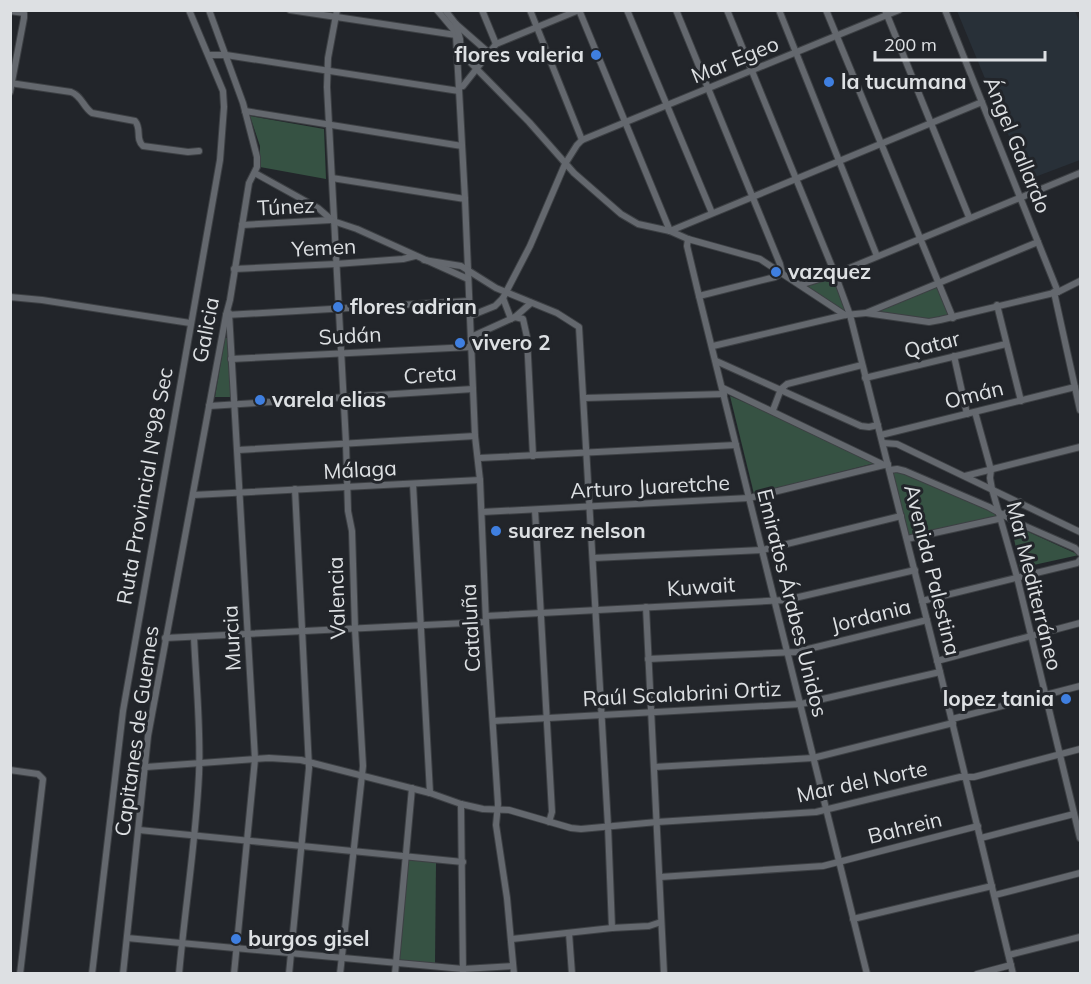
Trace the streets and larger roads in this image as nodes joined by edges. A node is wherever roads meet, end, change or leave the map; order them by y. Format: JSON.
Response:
{"nodes":[{"id":1,"x":189,"y":10,"type":"edge"},
{"id":2,"x":209,"y":10,"type":"edge"},
{"id":3,"x":290,"y":10,"type":"edge"},
{"id":4,"x":437,"y":10,"type":"edge"},
{"id":5,"x":445,"y":10,"type":"edge"},
{"id":6,"x":482,"y":10,"type":"edge"},
{"id":7,"x":530,"y":10,"type":"edge"},
{"id":8,"x":579,"y":10,"type":"edge"},
{"id":9,"x":627,"y":10,"type":"edge"},
{"id":10,"x":676,"y":10,"type":"edge"},
{"id":11,"x":727,"y":10,"type":"edge"},
{"id":12,"x":779,"y":10,"type":"edge"},
{"id":13,"x":826,"y":10,"type":"edge"},
{"id":14,"x":899,"y":10,"type":"edge"},
{"id":15,"x":945,"y":10,"type":"edge"},
{"id":16,"x":10,"y":11,"type":"edge"},
{"id":17,"x":26,"y":12,"type":"edge"},
{"id":18,"x":886,"y":13,"type":"edge"},
{"id":19,"x":336,"y":14,"type":"edge"},
{"id":20,"x":456,"y":24,"type":"junction"},
{"id":21,"x":537,"y":27,"type":"junction"},
{"id":22,"x":456,"y":35,"type":"junction"},
{"id":23,"x":837,"y":36,"type":"junction"},
{"id":24,"x":496,"y":44,"type":"junction"},
{"id":25,"x":488,"y":52,"type":"junction"},
{"id":26,"x":461,"y":53,"type":"junction"},
{"id":27,"x":797,"y":53,"type":"junction"},
{"id":28,"x":209,"y":55,"type":"junction"},
{"id":29,"x":226,"y":55,"type":"junction"},
{"id":30,"x":12,"y":69,"type":"edge"},
{"id":31,"x":477,"y":69,"type":"junction"},
{"id":32,"x":327,"y":71,"type":"junction"},
{"id":33,"x":751,"y":71,"type":"junction"},
{"id":34,"x":11,"y":84,"type":"edge"},
{"id":35,"x":460,"y":88,"type":"junction"},
{"id":36,"x":708,"y":88,"type":"junction"},
{"id":37,"x":10,"y":92,"type":"edge"},
{"id":38,"x":982,"y":102,"type":"junction"},
{"id":39,"x":667,"y":106,"type":"junction"},
{"id":40,"x":245,"y":111,"type":"junction"},
{"id":41,"x":625,"y":122,"type":"junction"},
{"id":42,"x":931,"y":123,"type":"junction"},
{"id":43,"x":329,"y":125,"type":"junction"},
{"id":44,"x":582,"y":140,"type":"junction"},
{"id":45,"x":881,"y":143,"type":"junction"},
{"id":46,"x":462,"y":146,"type":"junction"},
{"id":47,"x":199,"y":151,"type":"dead end"},
{"id":48,"x":839,"y":159,"type":"junction"},
{"id":49,"x":565,"y":164,"type":"junction"},
{"id":50,"x":1080,"y":173,"type":"edge"},
{"id":51,"x":255,"y":174,"type":"junction"},
{"id":52,"x":332,"y":178,"type":"junction"},
{"id":53,"x":795,"y":178,"type":"junction"},
{"id":54,"x":752,"y":197,"type":"junction"},
{"id":55,"x":1020,"y":197,"type":"junction"},
{"id":56,"x":465,"y":199,"type":"junction"},
{"id":57,"x":712,"y":213,"type":"junction"},
{"id":58,"x":969,"y":218,"type":"junction"},
{"id":59,"x":332,"y":221,"type":"junction"},
{"id":60,"x":242,"y":225,"type":"junction"},
{"id":61,"x":670,"y":231,"type":"junction"},
{"id":62,"x":688,"y":239,"type":"junction"},
{"id":63,"x":920,"y":239,"type":"junction"},
{"id":64,"x":1038,"y":242,"type":"junction"},
{"id":65,"x":415,"y":256,"type":"junction"},
{"id":66,"x":877,"y":256,"type":"junction"},
{"id":67,"x":424,"y":260,"type":"junction"},
{"id":68,"x":336,"y":264,"type":"junction"},
{"id":69,"x":234,"y":269,"type":"junction"},
{"id":70,"x":468,"y":270,"type":"junction"},
{"id":71,"x":782,"y":273,"type":"junction"},
{"id":72,"x":835,"y":274,"type":"junction"},
{"id":73,"x":468,"y":279,"type":"junction"},
{"id":74,"x":1080,"y":281,"type":"edge"},
{"id":75,"x":937,"y":282,"type":"junction"},
{"id":76,"x":800,"y":285,"type":"junction"},
{"id":77,"x":1056,"y":292,"type":"junction"},
{"id":78,"x":504,"y":295,"type":"junction"},
{"id":79,"x":699,"y":296,"type":"junction"},
{"id":80,"x":10,"y":297,"type":"edge"},
{"id":81,"x":469,"y":301,"type":"junction"},
{"id":82,"x":531,"y":303,"type":"junction"},
{"id":83,"x":997,"y":305,"type":"junction"},
{"id":84,"x":339,"y":309,"type":"junction"},
{"id":85,"x":866,"y":313,"type":"junction"},
{"id":86,"x":227,"y":314,"type":"junction"},
{"id":87,"x":847,"y":315,"type":"junction"},
{"id":88,"x":470,"y":316,"type":"junction"},
{"id":89,"x":513,"y":318,"type":"junction"},
{"id":90,"x":953,"y":318,"type":"junction"},
{"id":91,"x":190,"y":323,"type":"junction"},
{"id":92,"x":471,"y":337,"type":"junction"},
{"id":93,"x":1006,"y":344,"type":"junction"},
{"id":94,"x":713,"y":346,"type":"junction"},
{"id":95,"x":471,"y":347,"type":"junction"},
{"id":96,"x":341,"y":353,"type":"junction"},
{"id":97,"x":954,"y":356,"type":"junction"},
{"id":98,"x":231,"y":359,"type":"junction"},
{"id":99,"x":716,"y":361,"type":"junction"},
{"id":100,"x":862,"y":365,"type":"junction"},
{"id":101,"x":865,"y":378,"type":"junction"},
{"id":102,"x":1075,"y":387,"type":"junction"},
{"id":103,"x":473,"y":389,"type":"junction"},
{"id":104,"x":781,"y":389,"type":"junction"},
{"id":105,"x":724,"y":391,"type":"junction"},
{"id":106,"x":343,"y":397,"type":"junction"},
{"id":107,"x":585,"y":398,"type":"junction"},
{"id":108,"x":1021,"y":401,"type":"junction"},
{"id":109,"x":234,"y":405,"type":"junction"},
{"id":110,"x":209,"y":406,"type":"junction"},
{"id":111,"x":1080,"y":410,"type":"edge"},
{"id":112,"x":773,"y":411,"type":"junction"},
{"id":113,"x":975,"y":412,"type":"junction"},
{"id":114,"x":968,"y":414,"type":"junction"},
{"id":115,"x":878,"y":425,"type":"junction"},
{"id":116,"x":476,"y":436,"type":"junction"},
{"id":117,"x":882,"y":439,"type":"junction"},
{"id":118,"x":346,"y":443,"type":"junction"},
{"id":119,"x":736,"y":445,"type":"junction"},
{"id":120,"x":1080,"y":447,"type":"edge"},
{"id":121,"x":238,"y":450,"type":"junction"},
{"id":122,"x":588,"y":452,"type":"junction"},
{"id":123,"x":533,"y":456,"type":"junction"},
{"id":124,"x":479,"y":458,"type":"junction"},
{"id":125,"x":887,"y":466,"type":"junction"},
{"id":126,"x":991,"y":470,"type":"junction"},
{"id":127,"x":965,"y":476,"type":"junction"},
{"id":128,"x":480,"y":480,"type":"junction"},
{"id":129,"x":413,"y":484,"type":"junction"},
{"id":130,"x":348,"y":487,"type":"junction"},
{"id":131,"x":295,"y":489,"type":"junction"},
{"id":132,"x":992,"y":489,"type":"junction"},
{"id":133,"x":241,"y":493,"type":"junction"},
{"id":134,"x":193,"y":495,"type":"junction"},
{"id":135,"x":749,"y":498,"type":"junction"},
{"id":136,"x":1020,"y":502,"type":"junction"},
{"id":137,"x":590,"y":507,"type":"junction"},
{"id":138,"x":535,"y":510,"type":"junction"},
{"id":139,"x":482,"y":512,"type":"junction"},
{"id":140,"x":1002,"y":514,"type":"junction"},
{"id":141,"x":901,"y":516,"type":"junction"},
{"id":142,"x":1080,"y":532,"type":"edge"},
{"id":143,"x":907,"y":539,"type":"junction"},
{"id":144,"x":762,"y":550,"type":"junction"},
{"id":145,"x":1080,"y":553,"type":"edge"},
{"id":146,"x":593,"y":558,"type":"junction"},
{"id":147,"x":1080,"y":560,"type":"edge"},
{"id":148,"x":915,"y":570,"type":"junction"},
{"id":149,"x":1017,"y":577,"type":"junction"},
{"id":150,"x":776,"y":600,"type":"junction"},
{"id":151,"x":922,"y":601,"type":"junction"},
{"id":152,"x":646,"y":607,"type":"junction"},
{"id":153,"x":596,"y":609,"type":"junction"},
{"id":154,"x":542,"y":613,"type":"junction"},
{"id":155,"x":486,"y":619,"type":"junction"},
{"id":156,"x":927,"y":620,"type":"junction"},
{"id":157,"x":1080,"y":623,"type":"edge"},
{"id":158,"x":421,"y":626,"type":"junction"},
{"id":159,"x":354,"y":629,"type":"junction"},
{"id":160,"x":302,"y":631,"type":"junction"},
{"id":161,"x":248,"y":635,"type":"junction"},
{"id":162,"x":194,"y":637,"type":"junction"},
{"id":163,"x":1031,"y":637,"type":"junction"},
{"id":164,"x":165,"y":638,"type":"junction"},
{"id":165,"x":788,"y":652,"type":"junction"},
{"id":166,"x":648,"y":658,"type":"junction"},
{"id":167,"x":937,"y":661,"type":"junction"},
{"id":168,"x":940,"y":672,"type":"junction"},
{"id":169,"x":1080,"y":686,"type":"edge"},
{"id":170,"x":1045,"y":694,"type":"junction"},
{"id":171,"x":801,"y":704,"type":"junction"},
{"id":172,"x":651,"y":712,"type":"junction"},
{"id":173,"x":601,"y":715,"type":"junction"},
{"id":174,"x":547,"y":718,"type":"junction"},
{"id":175,"x":493,"y":721,"type":"junction"},
{"id":176,"x":952,"y":721,"type":"junction"},
{"id":177,"x":1080,"y":749,"type":"edge"},
{"id":178,"x":1059,"y":754,"type":"junction"},
{"id":179,"x":813,"y":758,"type":"junction"},
{"id":180,"x":255,"y":759,"type":"junction"},
{"id":181,"x":309,"y":761,"type":"junction"},
{"id":182,"x":199,"y":764,"type":"junction"},
{"id":183,"x":146,"y":767,"type":"junction"},
{"id":184,"x":654,"y":767,"type":"junction"},
{"id":185,"x":10,"y":770,"type":"edge"},
{"id":186,"x":362,"y":775,"type":"junction"},
{"id":187,"x":966,"y":777,"type":"junction"},
{"id":188,"x":412,"y":789,"type":"junction"},
{"id":189,"x":430,"y":793,"type":"junction"},
{"id":190,"x":461,"y":804,"type":"junction"},
{"id":191,"x":498,"y":809,"type":"junction"},
{"id":192,"x":827,"y":811,"type":"junction"},
{"id":193,"x":1074,"y":814,"type":"junction"},
{"id":194,"x":549,"y":822,"type":"junction"},
{"id":195,"x":657,"y":822,"type":"junction"},
{"id":196,"x":608,"y":826,"type":"junction"},
{"id":197,"x":978,"y":826,"type":"junction"},
{"id":198,"x":139,"y":830,"type":"junction"},
{"id":199,"x":194,"y":835,"type":"junction"},
{"id":200,"x":981,"y":838,"type":"junction"},
{"id":201,"x":1080,"y":838,"type":"edge"},
{"id":202,"x":248,"y":841,"type":"junction"},
{"id":203,"x":302,"y":847,"type":"junction"},
{"id":204,"x":354,"y":852,"type":"junction"},
{"id":205,"x":406,"y":857,"type":"junction"},
{"id":206,"x":839,"y":861,"type":"junction"},
{"id":207,"x":463,"y":862,"type":"junction"},
{"id":208,"x":1080,"y":873,"type":"edge"},
{"id":209,"x":660,"y":877,"type":"junction"},
{"id":210,"x":992,"y":886,"type":"junction"},
{"id":211,"x":995,"y":895,"type":"junction"},
{"id":212,"x":853,"y":920,"type":"junction"},
{"id":213,"x":662,"y":922,"type":"junction"},
{"id":214,"x":612,"y":928,"type":"junction"},
{"id":215,"x":570,"y":933,"type":"junction"},
{"id":216,"x":1080,"y":937,"type":"edge"},
{"id":217,"x":127,"y":938,"type":"junction"},
{"id":218,"x":512,"y":939,"type":"junction"},
{"id":219,"x":182,"y":942,"type":"junction"},
{"id":220,"x":237,"y":947,"type":"junction"},
{"id":221,"x":291,"y":952,"type":"junction"},
{"id":222,"x":1009,"y":955,"type":"junction"},
{"id":223,"x":342,"y":957,"type":"junction"},
{"id":224,"x":396,"y":962,"type":"junction"},
{"id":225,"x":1011,"y":965,"type":"junction"},
{"id":226,"x":513,"y":966,"type":"junction"},
{"id":227,"x":463,"y":971,"type":"edge"},
{"id":228,"x":20,"y":974,"type":"edge"},
{"id":229,"x":92,"y":974,"type":"edge"},
{"id":230,"x":123,"y":974,"type":"edge"},
{"id":231,"x":179,"y":974,"type":"edge"},
{"id":232,"x":234,"y":974,"type":"edge"},
{"id":233,"x":289,"y":974,"type":"edge"},
{"id":234,"x":340,"y":974,"type":"edge"},
{"id":235,"x":395,"y":974,"type":"edge"},
{"id":236,"x":514,"y":974,"type":"edge"},
{"id":237,"x":572,"y":974,"type":"edge"},
{"id":238,"x":664,"y":974,"type":"edge"},
{"id":239,"x":867,"y":974,"type":"edge"},
{"id":240,"x":977,"y":974,"type":"edge"},
{"id":241,"x":1013,"y":974,"type":"edge"}],
"edges":[{"from":1,"to":28,"type":"street","name":"Ruta Provincial Nº98 Sec"},
{"from":2,"to":29,"type":"street"},
{"from":3,"to":19,"type":"street"},
{"from":4,"to":22,"type":"street"},
{"from":5,"to":20,"type":"street"},
{"from":6,"to":24,"type":"street"},
{"from":7,"to":21,"type":"street"},
{"from":8,"to":21,"type":"street"},
{"from":8,"to":41,"type":"street"},
{"from":9,"to":39,"type":"street"},
{"from":10,"to":36,"type":"street"},
{"from":11,"to":33,"type":"street","name":"Avenida Palestina"},
{"from":12,"to":27,"type":"street"},
{"from":13,"to":23,"type":"street"},
{"from":14,"to":18,"type":"street","name":"Mar Egeo"},
{"from":15,"to":38,"type":"street","name":"Ángel Gallardo"},
{"from":16,"to":17,"type":"street"},
{"from":17,"to":30,"type":"street"},
{"from":18,"to":23,"type":"street","name":"Mar Egeo"},
{"from":18,"to":42,"type":"street"},
{"from":19,"to":22,"type":"street"},
{"from":19,"to":32,"type":"street","name":"Valencia"},
{"from":20,"to":25,"type":"street"},
{"from":20,"to":26,"type":"street"},
{"from":21,"to":24,"type":"street"},
{"from":21,"to":44,"type":"street"},
{"from":22,"to":35,"type":"street"},
{"from":23,"to":27,"type":"street","name":"Mar Egeo"},
{"from":23,"to":45,"type":"street"},
{"from":24,"to":25,"type":"street"},
{"from":25,"to":31,"type":"street"},
{"from":26,"to":31,"type":"street"},
{"from":26,"to":35,"type":"street"},
{"from":27,"to":33,"type":"street","name":"Mar Egeo"},
{"from":27,"to":48,"type":"street"},
{"from":28,"to":29,"type":"street"},
{"from":28,"to":91,"type":"street","name":"Ruta Provincial Nº98 Sec"},
{"from":29,"to":32,"type":"street"},
{"from":29,"to":40,"type":"street"},
{"from":30,"to":34,"type":"street"},
{"from":31,"to":35,"type":"street"},
{"from":31,"to":49,"type":"street"},
{"from":32,"to":35,"type":"street"},
{"from":32,"to":43,"type":"street","name":"Valencia"},
{"from":33,"to":36,"type":"street","name":"Mar Egeo"},
{"from":33,"to":53,"type":"street","name":"Avenida Palestina"},
{"from":34,"to":37,"type":"street"},
{"from":34,"to":47,"type":"street"},
{"from":35,"to":46,"type":"street","name":"Cataluña"},
{"from":36,"to":39,"type":"street","name":"Mar Egeo"},
{"from":36,"to":54,"type":"street"},
{"from":38,"to":42,"type":"street"},
{"from":38,"to":55,"type":"street","name":"Ángel Gallardo"},
{"from":39,"to":41,"type":"street","name":"Mar Egeo"},
{"from":39,"to":57,"type":"street"},
{"from":40,"to":43,"type":"street"},
{"from":40,"to":51,"type":"street"},
{"from":41,"to":44,"type":"street","name":"Mar Egeo"},
{"from":41,"to":61,"type":"street"},
{"from":42,"to":45,"type":"street"},
{"from":42,"to":58,"type":"street"},
{"from":43,"to":46,"type":"street"},
{"from":43,"to":52,"type":"street","name":"Valencia"},
{"from":44,"to":49,"type":"street"},
{"from":45,"to":48,"type":"street"},
{"from":45,"to":63,"type":"street"},
{"from":46,"to":56,"type":"street","name":"Cataluña"},
{"from":48,"to":53,"type":"street"},
{"from":48,"to":66,"type":"street"},
{"from":49,"to":61,"type":"street"},
{"from":49,"to":78,"type":"street"},
{"from":50,"to":55,"type":"street"},
{"from":51,"to":59,"type":"street"},
{"from":51,"to":60,"type":"street","name":"Galicia"},
{"from":52,"to":56,"type":"street"},
{"from":52,"to":59,"type":"street","name":"Valencia"},
{"from":53,"to":54,"type":"street"},
{"from":53,"to":72,"type":"street","name":"Avenida Palestina"},
{"from":54,"to":57,"type":"street"},
{"from":54,"to":71,"type":"street"},
{"from":55,"to":58,"type":"street"},
{"from":55,"to":64,"type":"street","name":"Ángel Gallardo"},
{"from":56,"to":70,"type":"street","name":"Cataluña"},
{"from":57,"to":61,"type":"street"},
{"from":58,"to":63,"type":"street"},
{"from":59,"to":60,"type":"street","name":"Túnez"},
{"from":59,"to":65,"type":"street"},
{"from":59,"to":68,"type":"street","name":"Valencia"},
{"from":60,"to":69,"type":"street","name":"Galicia"},
{"from":61,"to":62,"type":"street"},
{"from":62,"to":71,"type":"street"},
{"from":62,"to":79,"type":"street","name":"Emiratos Árabes Unidos"},
{"from":63,"to":66,"type":"street"},
{"from":63,"to":75,"type":"street"},
{"from":64,"to":75,"type":"street"},
{"from":64,"to":77,"type":"street","name":"Ángel Gallardo"},
{"from":65,"to":67,"type":"street"},
{"from":65,"to":68,"type":"street","name":"Yemen"},
{"from":66,"to":72,"type":"street"},
{"from":67,"to":70,"type":"street"},
{"from":67,"to":73,"type":"street"},
{"from":68,"to":69,"type":"street","name":"Yemen"},
{"from":68,"to":84,"type":"street","name":"Valencia"},
{"from":69,"to":86,"type":"street","name":"Galicia"},
{"from":70,"to":73,"type":"street","name":"Cataluña"},
{"from":70,"to":78,"type":"street"},
{"from":71,"to":76,"type":"street"},
{"from":71,"to":79,"type":"street"},
{"from":72,"to":76,"type":"street"},
{"from":72,"to":87,"type":"street","name":"Avenida Palestina"},
{"from":73,"to":81,"type":"street","name":"Cataluña"},
{"from":74,"to":77,"type":"street"},
{"from":75,"to":85,"type":"street"},
{"from":75,"to":90,"type":"street"},
{"from":76,"to":87,"type":"street"},
{"from":77,"to":83,"type":"street"},
{"from":77,"to":102,"type":"street","name":"Ángel Gallardo"},
{"from":78,"to":82,"type":"street"},
{"from":78,"to":88,"type":"street"},
{"from":78,"to":89,"type":"street"},
{"from":79,"to":94,"type":"street","name":"Emiratos Árabes Unidos"},
{"from":80,"to":91,"type":"street"},
{"from":81,"to":84,"type":"street"},
{"from":81,"to":88,"type":"street","name":"Cataluña"},
{"from":82,"to":89,"type":"street"},
{"from":82,"to":107,"type":"street"},
{"from":83,"to":90,"type":"street"},
{"from":83,"to":93,"type":"street"},
{"from":84,"to":86,"type":"street"},
{"from":84,"to":96,"type":"street","name":"Valencia"},
{"from":85,"to":87,"type":"street"},
{"from":85,"to":90,"type":"street"},
{"from":86,"to":98,"type":"street","name":"Murcia"},
{"from":86,"to":110,"type":"street","name":"Galicia"},
{"from":87,"to":94,"type":"street"},
{"from":87,"to":100,"type":"street","name":"Avenida Palestina"},
{"from":88,"to":92,"type":"street","name":"Cataluña"},
{"from":89,"to":92,"type":"street"},
{"from":89,"to":123,"type":"street"},
{"from":91,"to":229,"type":"street","name":"Ruta Provincial Nº98 Sec"},
{"from":92,"to":95,"type":"street","name":"Cataluña"},
{"from":93,"to":97,"type":"street","name":"Qatar"},
{"from":93,"to":108,"type":"street"},
{"from":94,"to":99,"type":"street","name":"Emiratos Árabes Unidos"},
{"from":95,"to":96,"type":"street","name":"Sudán"},
{"from":95,"to":103,"type":"street","name":"Cataluña"},
{"from":96,"to":98,"type":"street","name":"Sudán"},
{"from":96,"to":106,"type":"street","name":"Valencia"},
{"from":97,"to":101,"type":"street","name":"Qatar"},
{"from":97,"to":114,"type":"street"},
{"from":98,"to":109,"type":"street","name":"Murcia"},
{"from":99,"to":104,"type":"street"},
{"from":99,"to":105,"type":"street","name":"Emiratos Árabes Unidos"},
{"from":100,"to":101,"type":"street","name":"Avenida Palestina"},
{"from":100,"to":104,"type":"street"},
{"from":101,"to":115,"type":"street","name":"Avenida Palestina"},
{"from":102,"to":108,"type":"street","name":"Omán"},
{"from":102,"to":111,"type":"street","name":"Ángel Gallardo"},
{"from":103,"to":106,"type":"street","name":"Creta"},
{"from":103,"to":116,"type":"street","name":"Cataluña"},
{"from":104,"to":112,"type":"street"},
{"from":104,"to":115,"type":"street"},
{"from":105,"to":107,"type":"street"},
{"from":105,"to":112,"type":"street"},
{"from":105,"to":119,"type":"street","name":"Emiratos Árabes Unidos"},
{"from":106,"to":109,"type":"street","name":"Creta"},
{"from":106,"to":118,"type":"street","name":"Valencia"},
{"from":107,"to":122,"type":"street"},
{"from":108,"to":113,"type":"street","name":"Omán"},
{"from":109,"to":110,"type":"street","name":"Creta"},
{"from":109,"to":121,"type":"street","name":"Murcia"},
{"from":110,"to":134,"type":"street","name":"Galicia"},
{"from":112,"to":125,"type":"street"},
{"from":113,"to":114,"type":"street","name":"Omán"},
{"from":113,"to":126,"type":"street","name":"Mar Mediterráneo"},
{"from":114,"to":117,"type":"street","name":"Omán"},
{"from":115,"to":117,"type":"street","name":"Avenida Palestina"},
{"from":116,"to":118,"type":"street"},
{"from":116,"to":124,"type":"street","name":"Cataluña"},
{"from":117,"to":125,"type":"street","name":"Avenida Palestina"},
{"from":117,"to":127,"type":"street"},
{"from":118,"to":121,"type":"street"},
{"from":118,"to":130,"type":"street","name":"Valencia"},
{"from":119,"to":122,"type":"street"},
{"from":119,"to":135,"type":"street","name":"Emiratos Árabes Unidos"},
{"from":120,"to":126,"type":"street"},
{"from":121,"to":133,"type":"street","name":"Murcia"},
{"from":122,"to":123,"type":"street"},
{"from":122,"to":137,"type":"street"},
{"from":123,"to":124,"type":"street"},
{"from":124,"to":128,"type":"street","name":"Cataluña"},
{"from":125,"to":135,"type":"street","name":"Arturo Juaretche"},
{"from":125,"to":140,"type":"street"},
{"from":125,"to":141,"type":"street","name":"Avenida Palestina"},
{"from":126,"to":127,"type":"street"},
{"from":126,"to":132,"type":"street","name":"Mar Mediterráneo"},
{"from":127,"to":132,"type":"street"},
{"from":128,"to":129,"type":"street","name":"Málaga"},
{"from":128,"to":139,"type":"street","name":"Cataluña"},
{"from":129,"to":130,"type":"street","name":"Málaga"},
{"from":129,"to":158,"type":"street"},
{"from":130,"to":131,"type":"street","name":"Málaga"},
{"from":130,"to":159,"type":"street","name":"Valencia"},
{"from":131,"to":133,"type":"street","name":"Málaga"},
{"from":131,"to":160,"type":"street"},
{"from":132,"to":136,"type":"street"},
{"from":132,"to":140,"type":"street","name":"Mar Mediterráneo"},
{"from":133,"to":134,"type":"street","name":"Málaga"},
{"from":133,"to":161,"type":"street","name":"Murcia"},
{"from":134,"to":164,"type":"street","name":"Capitanes de Guemes"},
{"from":135,"to":137,"type":"street","name":"Arturo Juaretche"},
{"from":135,"to":144,"type":"street","name":"Emiratos Árabes Unidos"},
{"from":136,"to":140,"type":"street"},
{"from":136,"to":142,"type":"street"},
{"from":137,"to":138,"type":"street","name":"Arturo Juaretche"},
{"from":137,"to":146,"type":"street"},
{"from":138,"to":139,"type":"street","name":"Arturo Juaretche"},
{"from":138,"to":154,"type":"street"},
{"from":139,"to":155,"type":"street","name":"Cataluña"},
{"from":140,"to":143,"type":"street"},
{"from":140,"to":145,"type":"street"},
{"from":140,"to":149,"type":"street","name":"Mar Mediterráneo"},
{"from":141,"to":143,"type":"street","name":"Avenida Palestina"},
{"from":141,"to":144,"type":"street"},
{"from":143,"to":148,"type":"street","name":"Avenida Palestina"},
{"from":144,"to":146,"type":"street"},
{"from":144,"to":150,"type":"street","name":"Emiratos Árabes Unidos"},
{"from":146,"to":153,"type":"street"},
{"from":147,"to":149,"type":"street","name":"Jordania"},
{"from":148,"to":150,"type":"street","name":"Kuwait"},
{"from":148,"to":151,"type":"street","name":"Avenida Palestina"},
{"from":149,"to":151,"type":"street","name":"Jordania"},
{"from":149,"to":163,"type":"street","name":"Mar Mediterráneo"},
{"from":150,"to":152,"type":"street","name":"Kuwait"},
{"from":150,"to":165,"type":"street","name":"Emiratos Árabes Unidos"},
{"from":151,"to":156,"type":"street","name":"Avenida Palestina"},
{"from":152,"to":153,"type":"street","name":"Kuwait"},
{"from":152,"to":166,"type":"street"},
{"from":153,"to":154,"type":"street","name":"Kuwait"},
{"from":153,"to":173,"type":"street"},
{"from":154,"to":155,"type":"street","name":"Kuwait"},
{"from":154,"to":174,"type":"street"},
{"from":155,"to":158,"type":"street","name":"Kuwait"},
{"from":155,"to":175,"type":"street","name":"Cataluña"},
{"from":156,"to":165,"type":"street","name":"Jordania"},
{"from":156,"to":167,"type":"street","name":"Avenida Palestina"},
{"from":157,"to":163,"type":"street"},
{"from":158,"to":159,"type":"street","name":"Kuwait"},
{"from":158,"to":189,"type":"street"},
{"from":159,"to":160,"type":"street","name":"Kuwait"},
{"from":159,"to":186,"type":"street","name":"Valencia"},
{"from":160,"to":161,"type":"street","name":"Kuwait"},
{"from":160,"to":181,"type":"street"},
{"from":161,"to":162,"type":"street","name":"Kuwait"},
{"from":161,"to":180,"type":"street","name":"Murcia"},
{"from":162,"to":164,"type":"street","name":"Kuwait"},
{"from":162,"to":182,"type":"street"},
{"from":163,"to":167,"type":"street"},
{"from":163,"to":170,"type":"street","name":"Mar Mediterráneo"},
{"from":164,"to":183,"type":"street","name":"Capitanes de Guemes"},
{"from":165,"to":166,"type":"street","name":"Jordania"},
{"from":165,"to":171,"type":"street","name":"Emiratos Árabes Unidos"},
{"from":166,"to":172,"type":"street"},
{"from":167,"to":168,"type":"street","name":"Avenida Palestina"},
{"from":168,"to":171,"type":"street","name":"Raúl Scalabrini Ortiz"},
{"from":168,"to":176,"type":"street","name":"Avenida Palestina"},
{"from":169,"to":170,"type":"street"},
{"from":170,"to":176,"type":"street"},
{"from":170,"to":178,"type":"street","name":"Mar Mediterráneo"},
{"from":171,"to":172,"type":"street","name":"Raúl Scalabrini Ortiz"},
{"from":171,"to":179,"type":"street","name":"Emiratos Árabes Unidos"},
{"from":172,"to":173,"type":"street","name":"Raúl Scalabrini Ortiz"},
{"from":172,"to":184,"type":"street"},
{"from":173,"to":174,"type":"street","name":"Raúl Scalabrini Ortiz"},
{"from":173,"to":196,"type":"street"},
{"from":174,"to":175,"type":"street","name":"Raúl Scalabrini Ortiz"},
{"from":174,"to":194,"type":"street"},
{"from":175,"to":191,"type":"street","name":"Cataluña"},
{"from":176,"to":179,"type":"street"},
{"from":176,"to":187,"type":"street","name":"Avenida Palestina"},
{"from":177,"to":178,"type":"street","name":"Mar del Norte"},
{"from":178,"to":187,"type":"street","name":"Mar del Norte"},
{"from":178,"to":193,"type":"street","name":"Mar Mediterráneo"},
{"from":179,"to":184,"type":"street"},
{"from":179,"to":192,"type":"street","name":"Emiratos Árabes Unidos"},
{"from":180,"to":181,"type":"street"},
{"from":180,"to":182,"type":"street"},
{"from":180,"to":202,"type":"street","name":"Murcia"},
{"from":181,"to":186,"type":"street"},
{"from":181,"to":203,"type":"street"},
{"from":182,"to":183,"type":"street"},
{"from":182,"to":199,"type":"street"},
{"from":183,"to":198,"type":"street","name":"Capitanes de Guemes"},
{"from":184,"to":195,"type":"street"},
{"from":185,"to":228,"type":"street"},
{"from":186,"to":188,"type":"street"},
{"from":186,"to":204,"type":"street","name":"Valencia"},
{"from":187,"to":192,"type":"street","name":"Mar del Norte"},
{"from":187,"to":197,"type":"street","name":"Avenida Palestina"},
{"from":188,"to":189,"type":"street"},
{"from":188,"to":205,"type":"street"},
{"from":189,"to":190,"type":"street"},
{"from":190,"to":191,"type":"street"},
{"from":190,"to":207,"type":"street"},
{"from":191,"to":194,"type":"street"},
{"from":191,"to":218,"type":"street","name":"Cataluña"},
{"from":192,"to":195,"type":"street","name":"Mar del Norte"},
{"from":192,"to":206,"type":"street","name":"Emiratos Árabes Unidos"},
{"from":193,"to":200,"type":"street"},
{"from":193,"to":201,"type":"street","name":"Mar Mediterráneo"},
{"from":194,"to":196,"type":"street","name":"Mar del Norte"},
{"from":195,"to":196,"type":"street","name":"Mar del Norte"},
{"from":195,"to":209,"type":"street"},
{"from":196,"to":214,"type":"street"},
{"from":197,"to":200,"type":"street","name":"Avenida Palestina"},
{"from":197,"to":206,"type":"street","name":"Bahrein"},
{"from":198,"to":199,"type":"street"},
{"from":198,"to":217,"type":"street","name":"Capitanes de Guemes"},
{"from":199,"to":202,"type":"street"},
{"from":199,"to":219,"type":"street"},
{"from":200,"to":210,"type":"street","name":"Avenida Palestina"},
{"from":202,"to":203,"type":"street"},
{"from":202,"to":220,"type":"street","name":"Murcia"},
{"from":203,"to":204,"type":"street"},
{"from":203,"to":221,"type":"street"},
{"from":204,"to":205,"type":"street"},
{"from":204,"to":223,"type":"street","name":"Valencia"},
{"from":205,"to":207,"type":"street"},
{"from":205,"to":224,"type":"street"},
{"from":206,"to":209,"type":"street","name":"Bahrein"},
{"from":206,"to":212,"type":"street","name":"Emiratos Árabes Unidos"},
{"from":207,"to":227,"type":"street"},
{"from":208,"to":211,"type":"street"},
{"from":209,"to":213,"type":"street"},
{"from":210,"to":211,"type":"street","name":"Avenida Palestina"},
{"from":210,"to":212,"type":"street"},
{"from":211,"to":222,"type":"street","name":"Avenida Palestina"},
{"from":212,"to":239,"type":"street","name":"Emiratos Árabes Unidos"},
{"from":213,"to":214,"type":"street"},
{"from":213,"to":238,"type":"street"},
{"from":214,"to":215,"type":"street"},
{"from":215,"to":218,"type":"street"},
{"from":215,"to":237,"type":"street"},
{"from":216,"to":222,"type":"street"},
{"from":217,"to":219,"type":"street"},
{"from":217,"to":230,"type":"street","name":"Capitanes de Guemes"},
{"from":218,"to":226,"type":"street","name":"Cataluña"},
{"from":219,"to":220,"type":"street"},
{"from":219,"to":231,"type":"street"},
{"from":220,"to":221,"type":"street"},
{"from":220,"to":232,"type":"street","name":"Murcia"},
{"from":221,"to":223,"type":"street"},
{"from":221,"to":233,"type":"street"},
{"from":222,"to":225,"type":"street","name":"Avenida Palestina"},
{"from":223,"to":224,"type":"street"},
{"from":223,"to":234,"type":"street","name":"Valencia"},
{"from":224,"to":227,"type":"street"},
{"from":224,"to":235,"type":"street"},
{"from":225,"to":240,"type":"street"},
{"from":225,"to":241,"type":"street","name":"Avenida Palestina"},
{"from":226,"to":227,"type":"street"},
{"from":226,"to":236,"type":"street","name":"Cataluña"}]}
